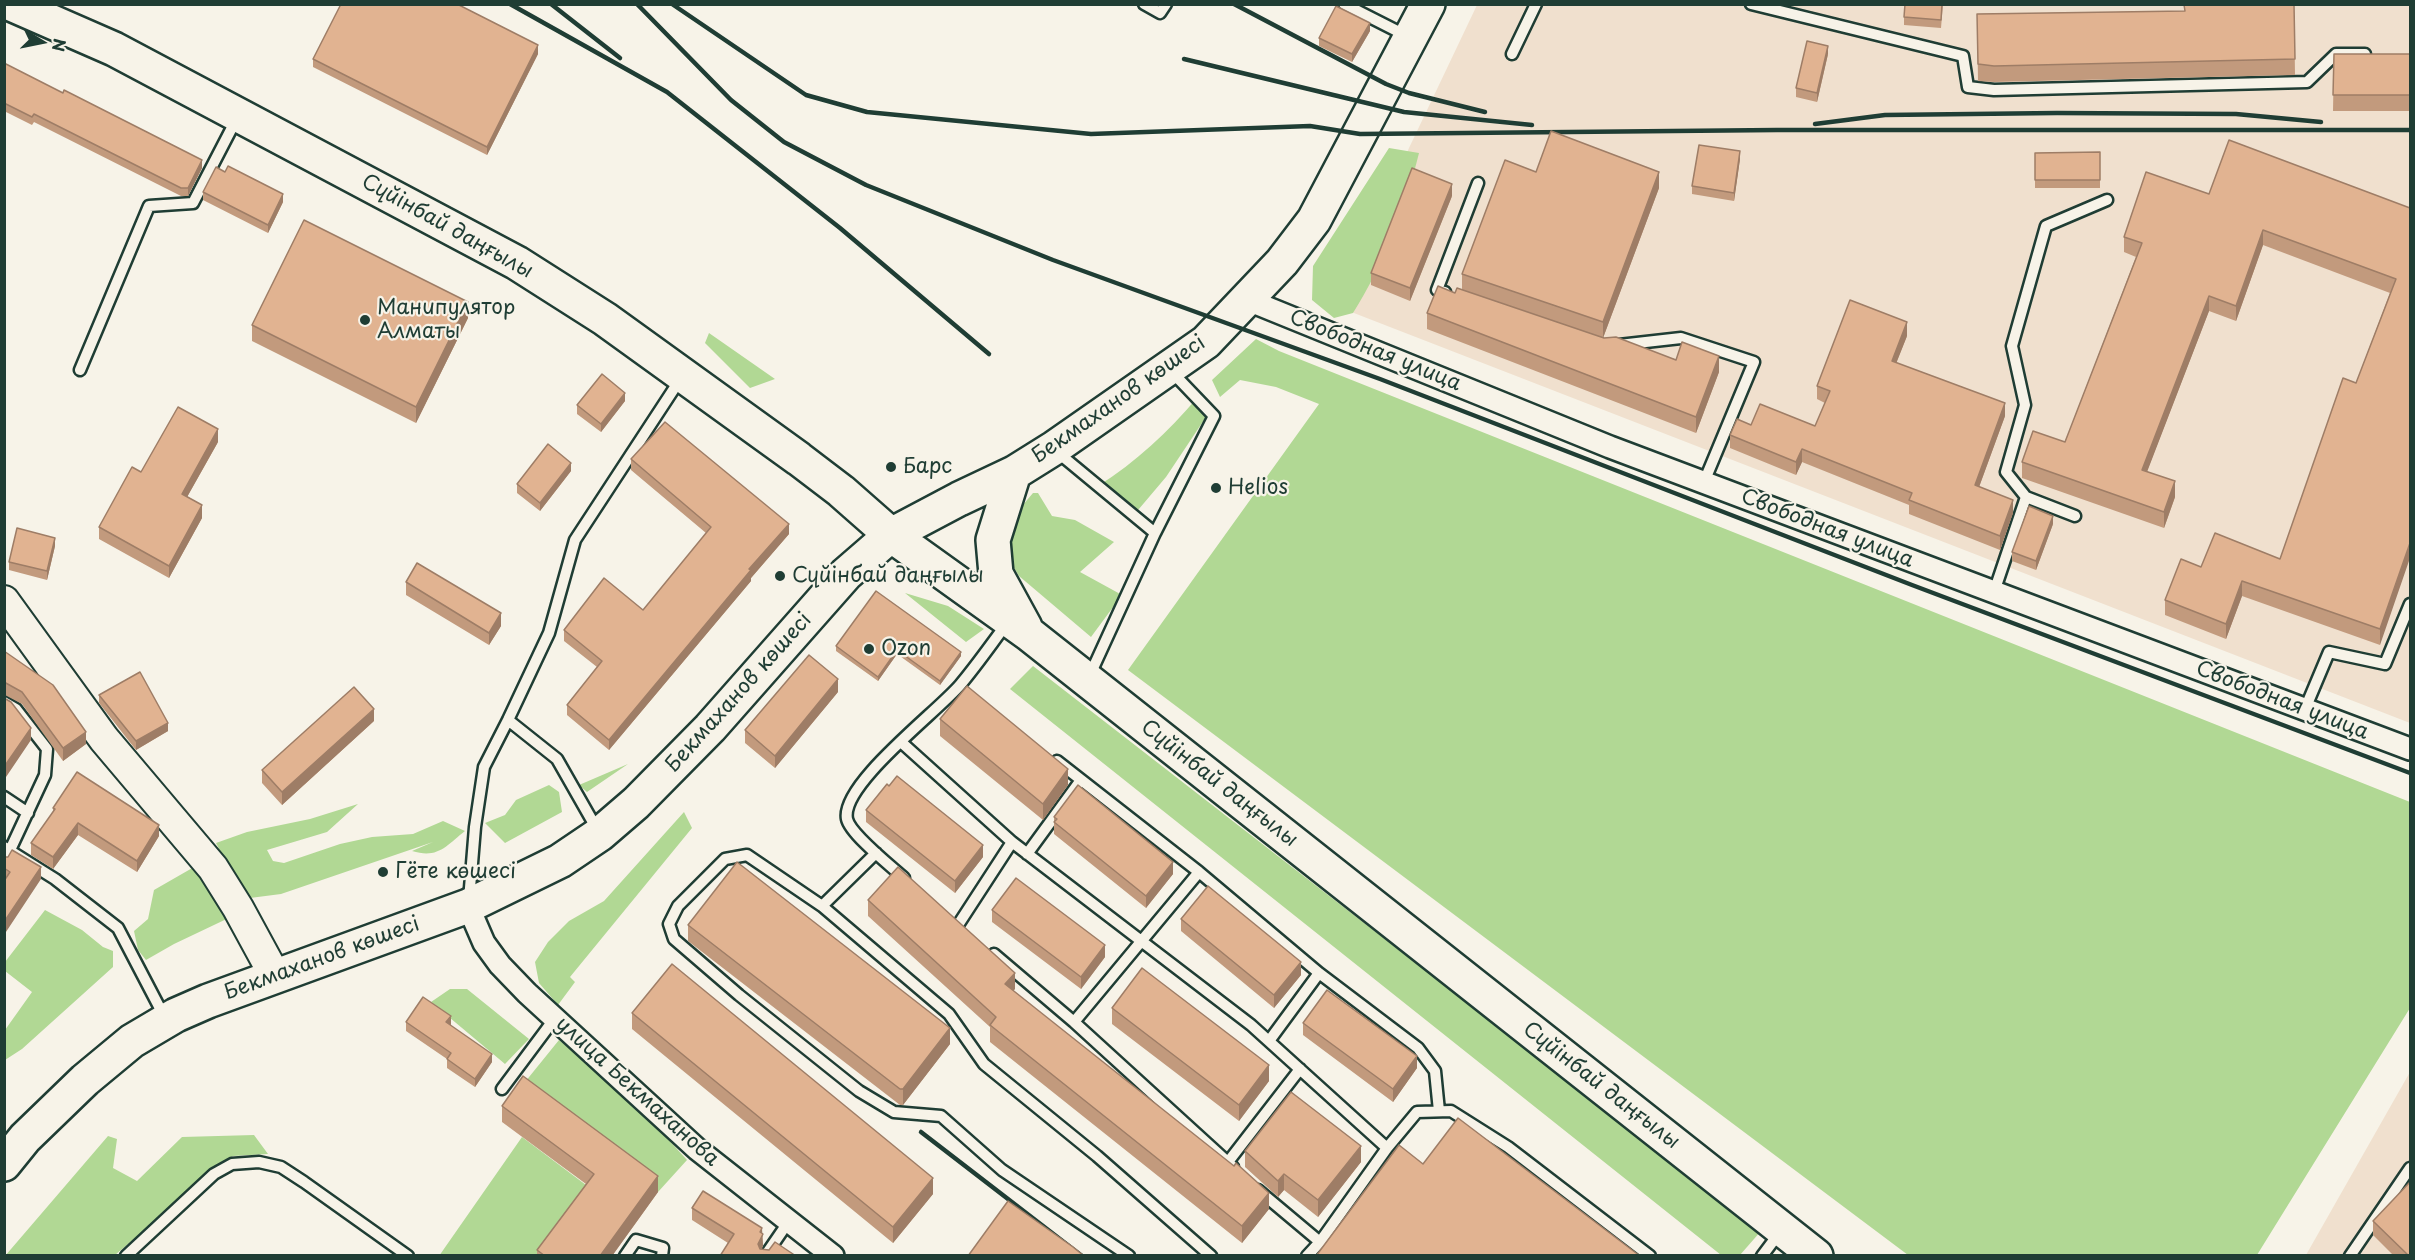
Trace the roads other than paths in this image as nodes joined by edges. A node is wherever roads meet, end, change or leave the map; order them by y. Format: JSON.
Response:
{"nodes":[{"id":1,"x":9,"y":4,"type":"edge"},
{"id":2,"x":1144,"y":4,"type":"edge"},
{"id":3,"x":1166,"y":4,"type":"edge"},
{"id":4,"x":1344,"y":4,"type":"edge"},
{"id":5,"x":1428,"y":4,"type":"edge"},
{"id":6,"x":1536,"y":4,"type":"edge"},
{"id":7,"x":1751,"y":4,"type":"edge"},
{"id":8,"x":4,"y":14,"type":"edge"},
{"id":9,"x":1410,"y":38,"type":"junction"},
{"id":10,"x":1512,"y":54,"type":"dead end"},
{"id":11,"x":2378,"y":54,"type":"edge"},
{"id":12,"x":239,"y":115,"type":"junction"},
{"id":13,"x":1478,"y":183,"type":"dead end"},
{"id":14,"x":2107,"y":200,"type":"dead end"},
{"id":15,"x":1459,"y":297,"type":"edge"},
{"id":16,"x":1248,"y":300,"type":"junction"},
{"id":17,"x":1606,"y":347,"type":"edge"},
{"id":18,"x":1169,"y":369,"type":"junction"},
{"id":19,"x":80,"y":370,"type":"dead end"},
{"id":20,"x":683,"y":375,"type":"junction"},
{"id":21,"x":1054,"y":448,"type":"junction"},
{"id":22,"x":1014,"y":473,"type":"junction"},
{"id":23,"x":1704,"y":482,"type":"junction"},
{"id":24,"x":2026,"y":497,"type":"junction"},
{"id":25,"x":2075,"y":516,"type":"dead end"},
{"id":26,"x":1155,"y":533,"type":"junction"},
{"id":27,"x":891,"y":535,"type":"junction"},
{"id":28,"x":1994,"y":592,"type":"junction"},
{"id":29,"x":4,"y":601,"type":"edge"},
{"id":30,"x":2410,"y":604,"type":"edge"},
{"id":31,"x":1019,"y":627,"type":"junction"},
{"id":32,"x":1088,"y":680,"type":"junction"},
{"id":33,"x":959,"y":686,"type":"junction"},
{"id":34,"x":968,"y":693,"type":"edge"},
{"id":35,"x":4,"y":702,"type":"edge"},
{"id":36,"x":2304,"y":709,"type":"junction"},
{"id":37,"x":508,"y":720,"type":"junction"},
{"id":38,"x":901,"y":742,"type":"junction"},
{"id":39,"x":2410,"y":750,"type":"edge"},
{"id":40,"x":1044,"y":751,"type":"edge"},
{"id":41,"x":1082,"y":780,"type":"junction"},
{"id":42,"x":4,"y":797,"type":"edge"},
{"id":43,"x":28,"y":813,"type":"junction"},
{"id":44,"x":600,"y":834,"type":"junction"},
{"id":45,"x":1012,"y":842,"type":"junction"},
{"id":46,"x":8,"y":849,"type":"edge"},
{"id":47,"x":876,"y":853,"type":"junction"},
{"id":48,"x":1028,"y":854,"type":"junction"},
{"id":49,"x":4,"y":863,"type":"edge"},
{"id":50,"x":1199,"y":872,"type":"junction"},
{"id":51,"x":914,"y":887,"type":"edge"},
{"id":52,"x":468,"y":906,"type":"junction"},
{"id":53,"x":822,"y":906,"type":"junction"},
{"id":54,"x":958,"y":925,"type":"edge"},
{"id":55,"x":1142,"y":941,"type":"junction"},
{"id":56,"x":985,"y":947,"type":"edge"},
{"id":57,"x":1319,"y":973,"type":"junction"},
{"id":58,"x":275,"y":976,"type":"junction"},
{"id":59,"x":555,"y":1018,"type":"junction"},
{"id":60,"x":167,"y":1020,"type":"junction"},
{"id":61,"x":1074,"y":1022,"type":"junction"},
{"id":62,"x":1269,"y":1041,"type":"junction"},
{"id":63,"x":1300,"y":1069,"type":"junction"},
{"id":64,"x":502,"y":1089,"type":"dead end"},
{"id":65,"x":1439,"y":1111,"type":"junction"},
{"id":66,"x":1387,"y":1148,"type":"junction"},
{"id":67,"x":1228,"y":1162,"type":"junction"},
{"id":68,"x":4,"y":1164,"type":"edge"},
{"id":69,"x":2410,"y":1168,"type":"edge"},
{"id":70,"x":789,"y":1221,"type":"junction"},
{"id":71,"x":1782,"y":1229,"type":"junction"},
{"id":72,"x":1320,"y":1242,"type":"junction"},
{"id":73,"x":126,"y":1256,"type":"edge"},
{"id":74,"x":408,"y":1256,"type":"edge"},
{"id":75,"x":625,"y":1256,"type":"edge"},
{"id":76,"x":662,"y":1256,"type":"edge"},
{"id":77,"x":765,"y":1256,"type":"edge"},
{"id":78,"x":833,"y":1256,"type":"edge"},
{"id":79,"x":1129,"y":1256,"type":"edge"},
{"id":80,"x":1211,"y":1256,"type":"edge"},
{"id":81,"x":1307,"y":1256,"type":"edge"},
{"id":82,"x":1650,"y":1256,"type":"edge"},
{"id":83,"x":1762,"y":1256,"type":"edge"},
{"id":84,"x":1816,"y":1256,"type":"edge"},
{"id":85,"x":2350,"y":1256,"type":"edge"}],
"edges":[{"from":1,"to":8,"type":"lane"},
{"from":1,"to":12,"type":"main road","name":"Сүйінбай даңғылы"},
{"from":2,"to":3,"type":"lane"},
{"from":4,"to":9,"type":"lane"},
{"from":5,"to":9,"type":"main road","name":"Бекмаханов көшесі"},
{"from":6,"to":10,"type":"lane"},
{"from":7,"to":11,"type":"lane"},
{"from":9,"to":16,"type":"main road","name":"Бекмаханов көшесі"},
{"from":12,"to":19,"type":"lane"},
{"from":12,"to":20,"type":"main road","name":"Сүйінбай даңғылы"},
{"from":13,"to":15,"type":"lane"},
{"from":14,"to":24,"type":"lane"},
{"from":16,"to":18,"type":"main road","name":"Бекмаханов көшесі"},
{"from":16,"to":23,"type":"street","name":"Свободная улица"},
{"from":17,"to":23,"type":"lane"},
{"from":18,"to":21,"type":"main road","name":"Бекмаханов көшесі"},
{"from":18,"to":26,"type":"lane"},
{"from":20,"to":27,"type":"main road","name":"Сүйінбай даңғылы"},
{"from":20,"to":37,"type":"lane"},
{"from":21,"to":22,"type":"main road","name":"Бекмаханов көшесі"},
{"from":21,"to":26,"type":"lane"},
{"from":22,"to":27,"type":"main road","name":"Бекмаханов көшесі"},
{"from":22,"to":31,"type":"main road"},
{"from":23,"to":28,"type":"street","name":"Свободная улица"},
{"from":24,"to":25,"type":"lane"},
{"from":24,"to":28,"type":"lane"},
{"from":26,"to":32,"type":"lane"},
{"from":27,"to":31,"type":"main road","name":"Сүйінбай даңғылы"},
{"from":27,"to":44,"type":"main road","name":"Бекмаханов көшесі"},
{"from":28,"to":36,"type":"street","name":"Свободная улица"},
{"from":29,"to":58,"type":"street"},
{"from":30,"to":36,"type":"lane"},
{"from":31,"to":32,"type":"main road","name":"Сүйінбай даңғылы"},
{"from":31,"to":33,"type":"lane"},
{"from":32,"to":71,"type":"main road","name":"Сүйінбай даңғылы"},
{"from":33,"to":34,"type":"lane"},
{"from":33,"to":38,"type":"lane"},
{"from":35,"to":43,"type":"lane"},
{"from":36,"to":39,"type":"street","name":"Свободная улица"},
{"from":37,"to":44,"type":"lane"},
{"from":37,"to":52,"type":"lane"},
{"from":38,"to":45,"type":"lane"},
{"from":38,"to":47,"type":"lane"},
{"from":40,"to":41,"type":"lane"},
{"from":41,"to":48,"type":"lane"},
{"from":41,"to":50,"type":"lane"},
{"from":42,"to":43,"type":"lane"},
{"from":43,"to":46,"type":"lane"},
{"from":44,"to":52,"type":"main road","name":"Бекмаханов көшесі"},
{"from":45,"to":48,"type":"lane"},
{"from":45,"to":54,"type":"lane"},
{"from":46,"to":49,"type":"lane"},
{"from":46,"to":60,"type":"lane"},
{"from":47,"to":51,"type":"lane"},
{"from":47,"to":53,"type":"lane"},
{"from":48,"to":55,"type":"lane"},
{"from":50,"to":55,"type":"lane"},
{"from":50,"to":57,"type":"lane"},
{"from":52,"to":58,"type":"main road","name":"Бекмаханов көшесі"},
{"from":52,"to":59,"type":"street","name":"улица Бекмаханова"},
{"from":53,"to":79,"type":"lane"},
{"from":53,"to":80,"type":"lane"},
{"from":55,"to":61,"type":"lane"},
{"from":55,"to":62,"type":"lane"},
{"from":56,"to":61,"type":"lane"},
{"from":57,"to":62,"type":"lane"},
{"from":57,"to":65,"type":"lane"},
{"from":58,"to":60,"type":"main road","name":"Бекмаханов көшесі"},
{"from":59,"to":64,"type":"lane"},
{"from":59,"to":70,"type":"street","name":"улица Бекмаханова"},
{"from":60,"to":68,"type":"main road","name":"Бекмаханов көшесі"},
{"from":61,"to":67,"type":"lane"},
{"from":62,"to":63,"type":"lane"},
{"from":63,"to":66,"type":"lane"},
{"from":63,"to":67,"type":"lane"},
{"from":65,"to":66,"type":"lane"},
{"from":65,"to":82,"type":"lane"},
{"from":66,"to":72,"type":"lane"},
{"from":67,"to":72,"type":"lane"},
{"from":69,"to":85,"type":"lane"},
{"from":70,"to":77,"type":"lane"},
{"from":70,"to":78,"type":"street","name":"улица Бекмаханова"},
{"from":71,"to":83,"type":"lane"},
{"from":71,"to":84,"type":"main road","name":"Сүйінбай даңғылы"},
{"from":72,"to":81,"type":"lane"},
{"from":73,"to":74,"type":"lane"},
{"from":75,"to":76,"type":"lane"}]}
